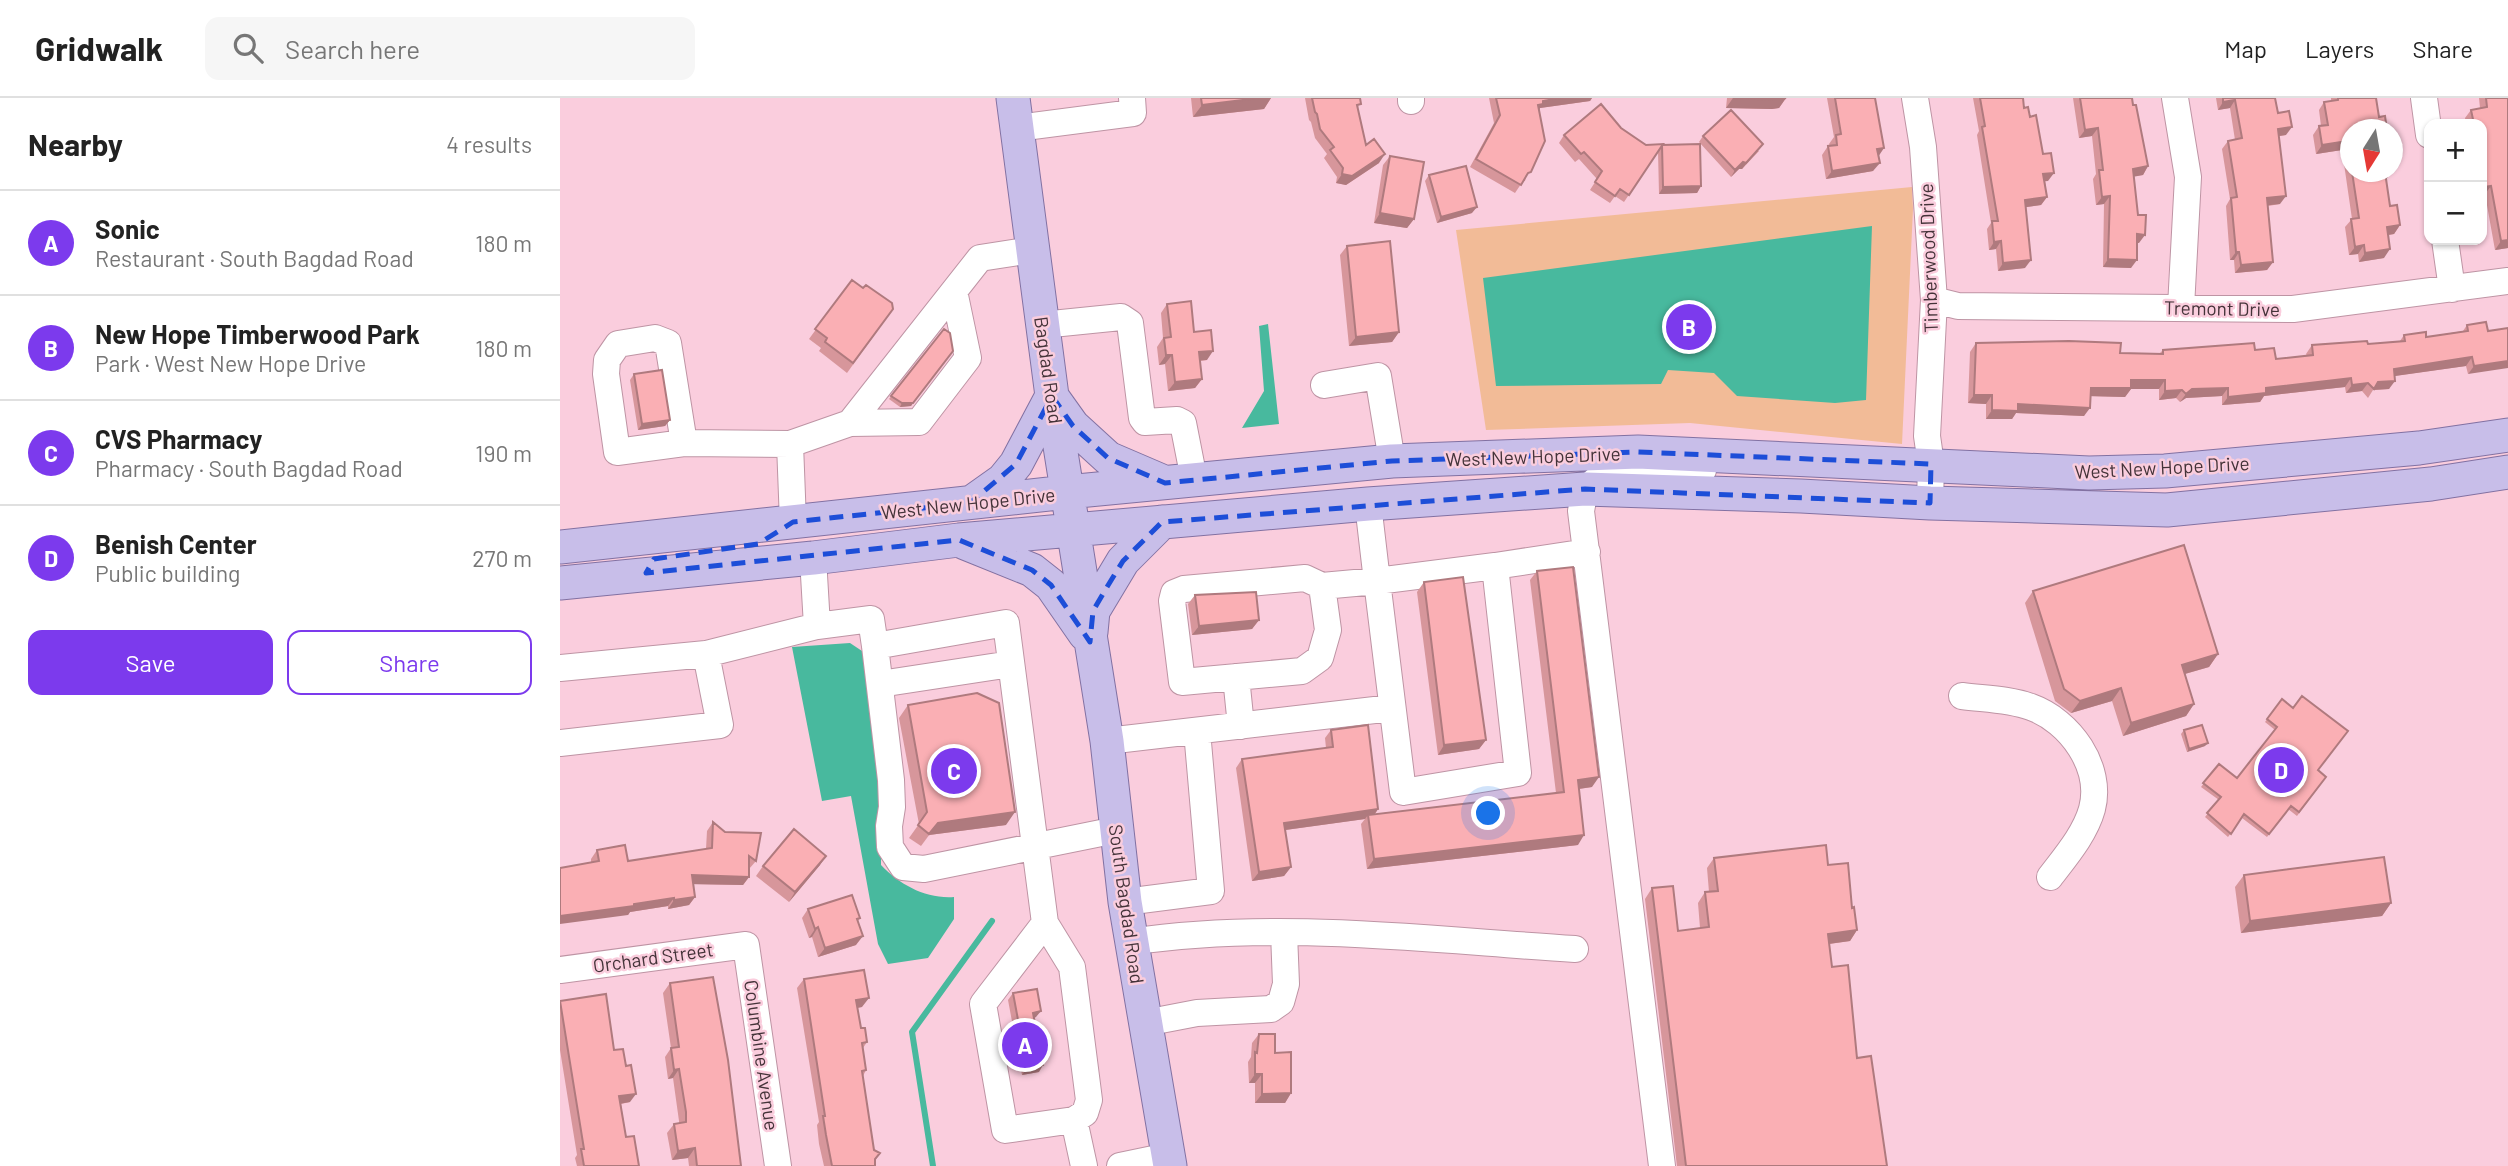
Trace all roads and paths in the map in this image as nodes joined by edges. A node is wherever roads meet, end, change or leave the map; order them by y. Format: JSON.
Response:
{"nodes":[{"id":1,"x":1132,"y":98,"type":"edge"},
{"id":2,"x":1915,"y":98,"type":"edge"},
{"id":3,"x":2175,"y":98,"type":"edge"},
{"id":4,"x":2424,"y":98,"type":"edge"},
{"id":5,"x":1015,"y":113,"type":"edge"},
{"id":6,"x":2427,"y":119,"type":"edge"},
{"id":7,"x":2446,"y":245,"type":"edge"},
{"id":8,"x":1032,"y":250,"type":"junction"},
{"id":9,"x":2508,"y":281,"type":"edge"},
{"id":10,"x":2452,"y":289,"type":"junction"},
{"id":11,"x":954,"y":291,"type":"junction"},
{"id":12,"x":1934,"y":300,"type":"junction"},
{"id":13,"x":2181,"y":307,"type":"junction"},
{"id":14,"x":1042,"y":326,"type":"junction"},
{"id":15,"x":1324,"y":385,"type":"dead end"},
{"id":16,"x":1052,"y":396,"type":"junction"},
{"id":17,"x":850,"y":423,"type":"junction"},
{"id":18,"x":2508,"y":435,"type":"edge"},
{"id":19,"x":684,"y":443,"type":"junction"},
{"id":20,"x":790,"y":444,"type":"junction"},
{"id":21,"x":1743,"y":457,"type":"junction"},
{"id":22,"x":1392,"y":461,"type":"junction"},
{"id":23,"x":1931,"y":464,"type":"junction"},
{"id":24,"x":2508,"y":472,"type":"edge"},
{"id":25,"x":1180,"y":481,"type":"junction"},
{"id":26,"x":1585,"y":489,"type":"junction"},
{"id":27,"x":1067,"y":492,"type":"junction"},
{"id":28,"x":970,"y":503,"type":"junction"},
{"id":29,"x":1930,"y":503,"type":"junction"},
{"id":30,"x":1368,"y":504,"type":"junction"},
{"id":31,"x":793,"y":522,"type":"junction"},
{"id":32,"x":1162,"y":522,"type":"junction"},
{"id":33,"x":1072,"y":530,"type":"junction"},
{"id":34,"x":959,"y":540,"type":"junction"},
{"id":35,"x":560,"y":547,"type":"edge"},
{"id":36,"x":1587,"y":552,"type":"junction"},
{"id":37,"x":813,"y":558,"type":"junction"},
{"id":38,"x":1495,"y":566,"type":"junction"},
{"id":39,"x":646,"y":573,"type":"junction"},
{"id":40,"x":1377,"y":581,"type":"junction"},
{"id":41,"x":560,"y":583,"type":"edge"},
{"id":42,"x":1322,"y":586,"type":"junction"},
{"id":43,"x":817,"y":626,"type":"junction"},
{"id":44,"x":1090,"y":642,"type":"junction"},
{"id":45,"x":875,"y":646,"type":"junction"},
{"id":46,"x":706,"y":654,"type":"junction"},
{"id":47,"x":1011,"y":664,"type":"junction"},
{"id":48,"x":560,"y":668,"type":"edge"},
{"id":49,"x":1236,"y":677,"type":"junction"},
{"id":50,"x":880,"y":684,"type":"junction"},
{"id":51,"x":1962,"y":696,"type":"dead end"},
{"id":52,"x":1392,"y":708,"type":"junction"},
{"id":53,"x":1241,"y":726,"type":"junction"},
{"id":54,"x":1197,"y":731,"type":"junction"},
{"id":55,"x":1107,"y":741,"type":"junction"},
{"id":56,"x":560,"y":744,"type":"edge"},
{"id":57,"x":1115,"y":820,"type":"junction"},
{"id":58,"x":1035,"y":848,"type":"junction"},
{"id":59,"x":2050,"y":877,"type":"dead end"},
{"id":60,"x":1125,"y":902,"type":"junction"},
{"id":61,"x":1045,"y":923,"type":"junction"},
{"id":62,"x":1284,"y":933,"type":"junction"},
{"id":63,"x":1131,"y":942,"type":"junction"},
{"id":64,"x":746,"y":945,"type":"joint"},
{"id":65,"x":1575,"y":950,"type":"dead end"},
{"id":66,"x":560,"y":970,"type":"edge"},
{"id":67,"x":1145,"y":1023,"type":"junction"},
{"id":68,"x":1074,"y":1121,"type":"junction"},
{"id":69,"x":1169,"y":1161,"type":"edge"},
{"id":70,"x":778,"y":1166,"type":"edge"},
{"id":71,"x":1084,"y":1166,"type":"edge"},
{"id":72,"x":1120,"y":1166,"type":"edge"},
{"id":73,"x":1662,"y":1166,"type":"edge"}],
"edges":[{"from":1,"to":5,"type":"street"},
{"from":2,"to":12,"type":"street","name":"Timberwood Drive"},
{"from":3,"to":13,"type":"street"},
{"from":4,"to":6,"type":"street"},
{"from":5,"to":8,"type":"main road","name":"Bagdad Road"},
{"from":7,"to":10,"type":"street"},
{"from":8,"to":11,"type":"street"},
{"from":8,"to":14,"type":"main road","name":"Bagdad Road"},
{"from":9,"to":10,"type":"street","name":"Tremont Drive"},
{"from":10,"to":13,"type":"street","name":"Tremont Drive"},
{"from":11,"to":17,"type":"street"},
{"from":11,"to":17,"type":"street"},
{"from":12,"to":13,"type":"street","name":"Tremont Drive"},
{"from":12,"to":23,"type":"street","name":"Timberwood Drive"},
{"from":14,"to":16,"type":"main road","name":"Bagdad Road"},
{"from":14,"to":25,"type":"street"},
{"from":15,"to":22,"type":"street"},
{"from":16,"to":25,"type":"main road"},
{"from":16,"to":27,"type":"main road","name":"Bagdad Road"},
{"from":16,"to":28,"type":"main road"},
{"from":17,"to":20,"type":"street"},
{"from":18,"to":23,"type":"main road","name":"West New Hope Drive"},
{"from":19,"to":19,"type":"street"},
{"from":19,"to":20,"type":"street"},
{"from":20,"to":31,"type":"street"},
{"from":21,"to":22,"type":"main road","name":"West New Hope Drive"},
{"from":21,"to":23,"type":"main road","name":"West New Hope Drive"},
{"from":21,"to":26,"type":"street"},
{"from":22,"to":25,"type":"main road","name":"West New Hope Drive"},
{"from":23,"to":29,"type":"street","name":"Timberwood Drive"},
{"from":24,"to":29,"type":"main road","name":"West New Hope Drive"},
{"from":25,"to":27,"type":"main road","name":"West New Hope Drive"},
{"from":26,"to":29,"type":"main road","name":"West New Hope Drive"},
{"from":26,"to":30,"type":"main road","name":"West New Hope Drive"},
{"from":26,"to":36,"type":"street"},
{"from":27,"to":28,"type":"main road","name":"West New Hope Drive"},
{"from":27,"to":33,"type":"main road","name":"Bagdad Road"},
{"from":28,"to":31,"type":"main road","name":"West New Hope Drive"},
{"from":30,"to":32,"type":"main road","name":"West New Hope Drive"},
{"from":30,"to":40,"type":"street"},
{"from":31,"to":35,"type":"main road","name":"West New Hope Drive"},
{"from":31,"to":39,"type":"main road"},
{"from":32,"to":33,"type":"main road","name":"West New Hope Drive"},
{"from":32,"to":44,"type":"main road"},
{"from":33,"to":34,"type":"main road","name":"West New Hope Drive"},
{"from":33,"to":44,"type":"main road","name":"Bagdad Road"},
{"from":34,"to":37,"type":"main road","name":"West New Hope Drive"},
{"from":34,"to":44,"type":"main road"},
{"from":36,"to":38,"type":"street"},
{"from":36,"to":73,"type":"street"},
{"from":37,"to":39,"type":"main road","name":"West New Hope Drive"},
{"from":37,"to":43,"type":"street"},
{"from":38,"to":40,"type":"street"},
{"from":38,"to":52,"type":"street"},
{"from":39,"to":41,"type":"main road","name":"West New Hope Drive"},
{"from":40,"to":42,"type":"street"},
{"from":40,"to":52,"type":"street"},
{"from":42,"to":49,"type":"street"},
{"from":42,"to":49,"type":"street"},
{"from":43,"to":45,"type":"street"},
{"from":43,"to":46,"type":"street"},
{"from":44,"to":55,"type":"main road","name":"South Bagdad Road"},
{"from":45,"to":47,"type":"street"},
{"from":45,"to":50,"type":"street"},
{"from":46,"to":48,"type":"street"},
{"from":46,"to":56,"type":"street"},
{"from":47,"to":50,"type":"street"},
{"from":47,"to":58,"type":"street"},
{"from":49,"to":53,"type":"street"},
{"from":50,"to":58,"type":"street"},
{"from":51,"to":59,"type":"street"},
{"from":52,"to":53,"type":"street"},
{"from":53,"to":54,"type":"street"},
{"from":54,"to":55,"type":"street"},
{"from":54,"to":60,"type":"street"},
{"from":55,"to":57,"type":"main road","name":"South Bagdad Road"},
{"from":57,"to":58,"type":"street"},
{"from":57,"to":60,"type":"main road","name":"South Bagdad Road"},
{"from":58,"to":61,"type":"street"},
{"from":60,"to":63,"type":"main road","name":"South Bagdad Road"},
{"from":61,"to":68,"type":"street"},
{"from":61,"to":68,"type":"street"},
{"from":62,"to":63,"type":"street"},
{"from":62,"to":65,"type":"street"},
{"from":62,"to":67,"type":"street"},
{"from":63,"to":67,"type":"main road","name":"South Bagdad Road"},
{"from":64,"to":66,"type":"street","name":"Orchard Street"},
{"from":64,"to":70,"type":"street","name":"Columbine Avenue"},
{"from":67,"to":69,"type":"main road","name":"South Bagdad Road"},
{"from":68,"to":71,"type":"street"},
{"from":69,"to":72,"type":"street"}]}
